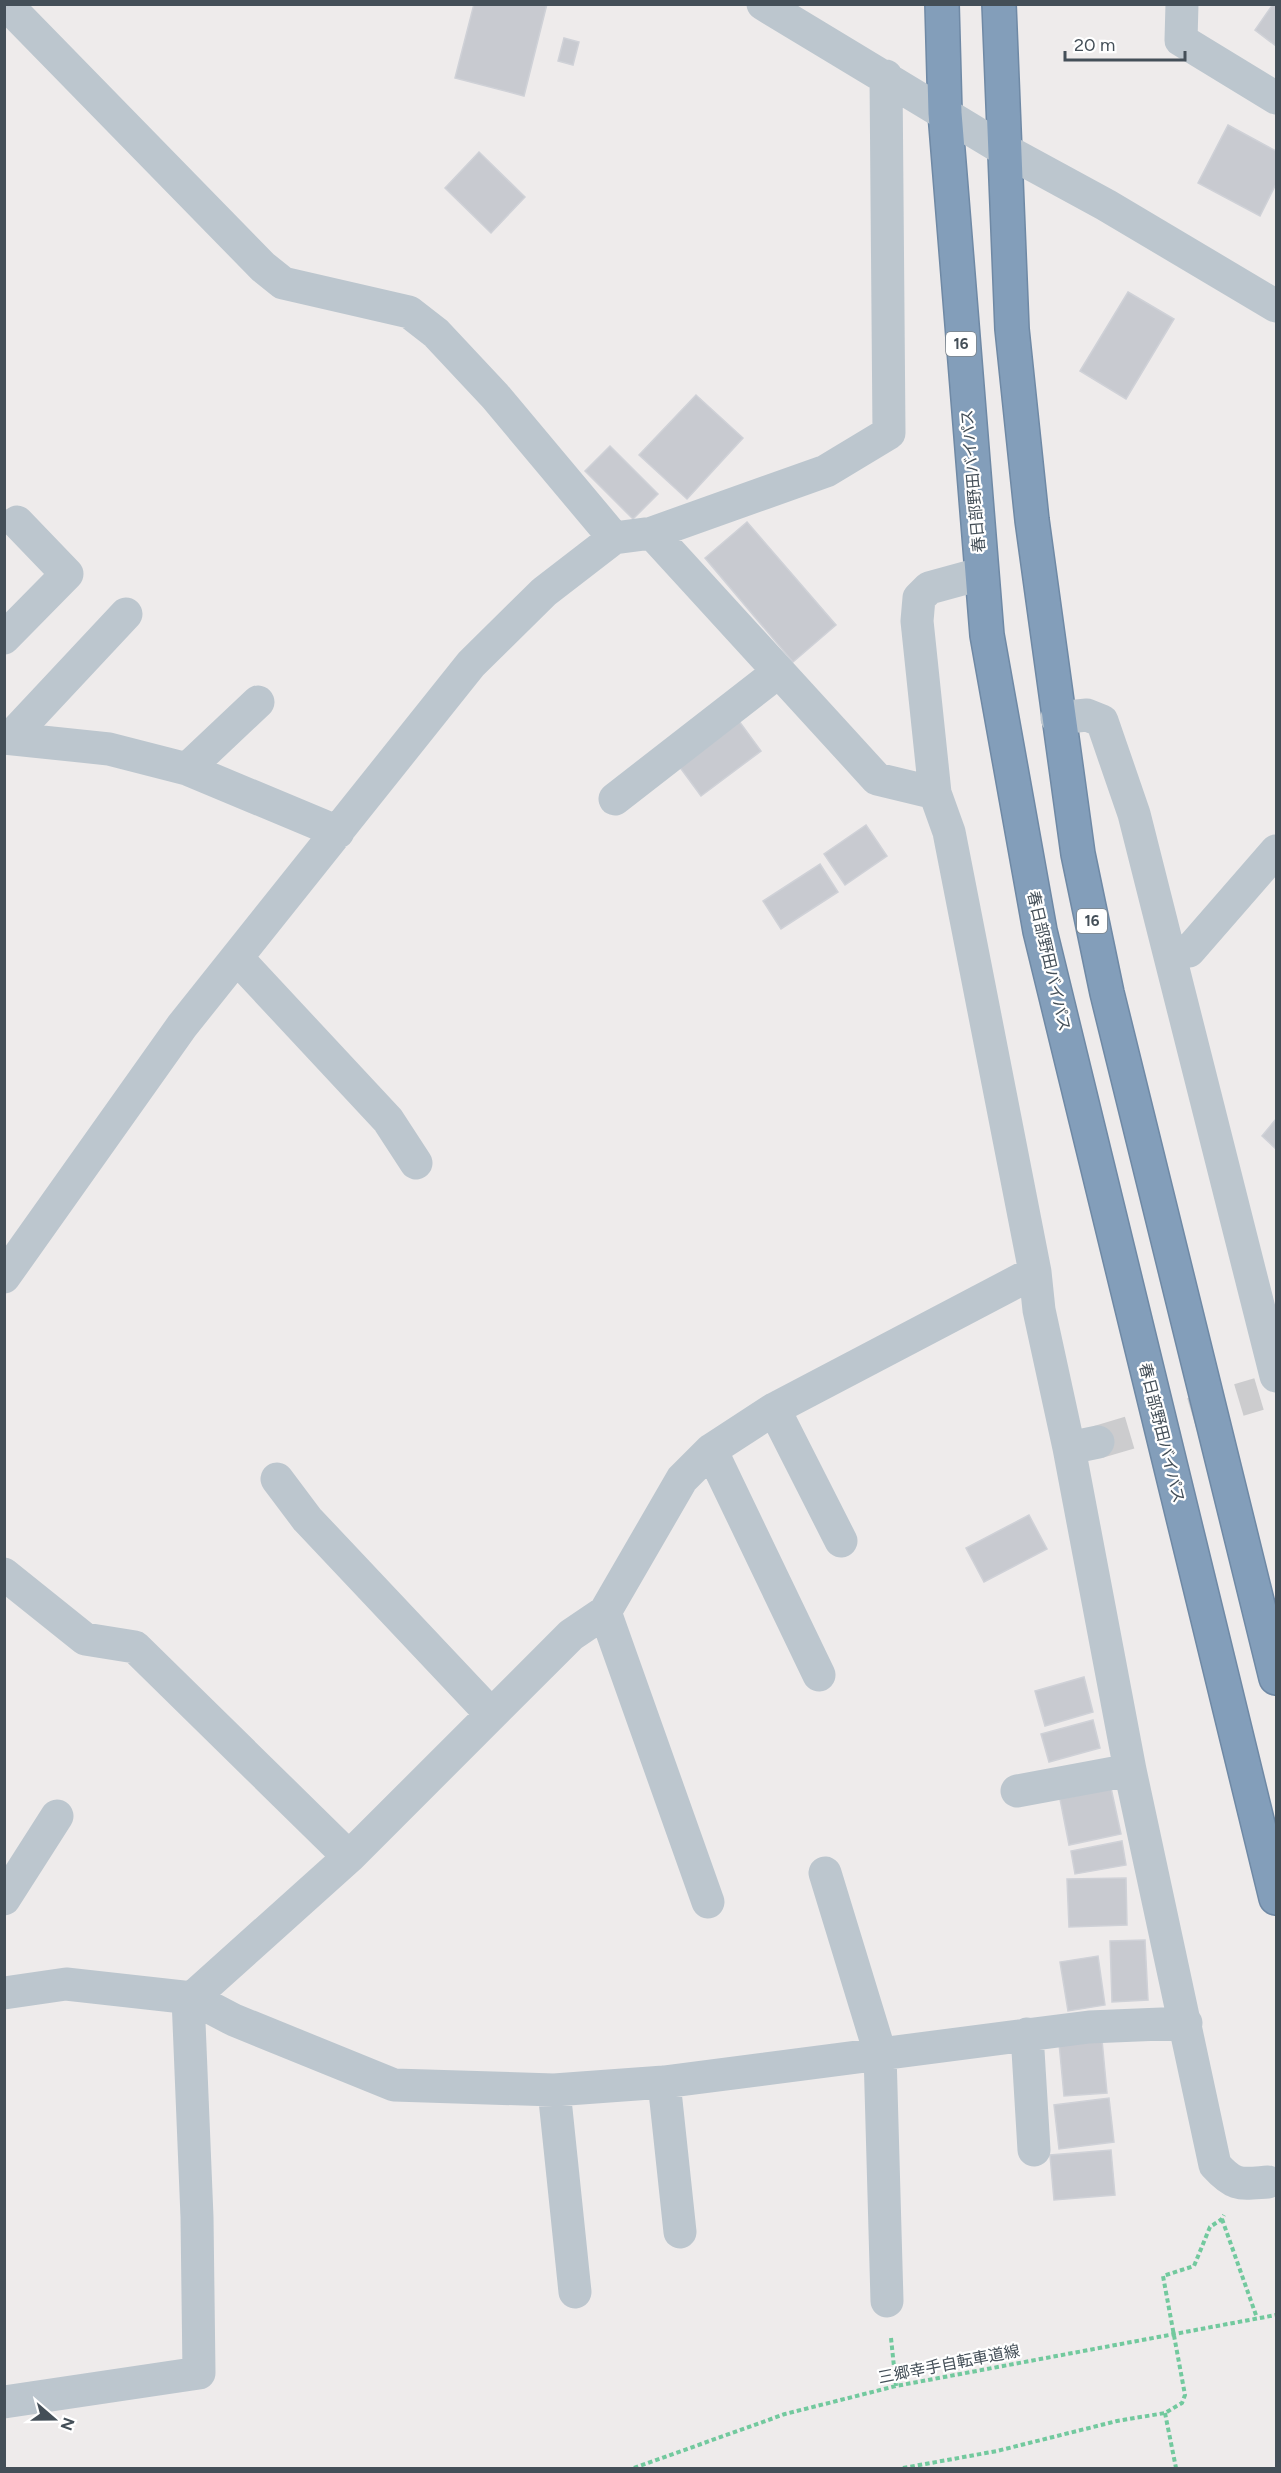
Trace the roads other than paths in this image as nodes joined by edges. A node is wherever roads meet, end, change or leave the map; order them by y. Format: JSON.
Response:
{"nodes":[{"id":1,"x":6,"y":4,"type":"edge"},
{"id":2,"x":763,"y":4,"type":"edge"},
{"id":3,"x":942,"y":4,"type":"edge"},
{"id":4,"x":999,"y":4,"type":"edge"},
{"id":5,"x":1182,"y":4,"type":"edge"},
{"id":6,"x":886,"y":76,"type":"junction"},
{"id":7,"x":1276,"y":98,"type":"edge"},
{"id":8,"x":945,"y":113,"type":"junction"},
{"id":9,"x":1003,"y":149,"type":"junction"},
{"id":10,"x":1276,"y":306,"type":"edge"},
{"id":11,"x":17,"y":522,"type":"dead end"},
{"id":12,"x":652,"y":533,"type":"junction"},
{"id":13,"x":614,"y":538,"type":"junction"},
{"id":14,"x":980,"y":574,"type":"junction"},
{"id":15,"x":126,"y":614,"type":"dead end"},
{"id":16,"x":4,"y":638,"type":"edge"},
{"id":17,"x":777,"y":673,"type":"junction"},
{"id":18,"x":258,"y":702,"type":"dead end"},
{"id":19,"x":1057,"y":718,"type":"junction"},
{"id":20,"x":8,"y":737,"type":"edge"},
{"id":21,"x":186,"y":769,"type":"junction"},
{"id":22,"x":935,"y":793,"type":"junction"},
{"id":23,"x":615,"y":799,"type":"dead end"},
{"id":24,"x":338,"y":832,"type":"junction"},
{"id":25,"x":1276,"y":851,"type":"edge"},
{"id":26,"x":1189,"y":951,"type":"dead end"},
{"id":27,"x":237,"y":958,"type":"junction"},
{"id":28,"x":416,"y":1163,"type":"dead end"},
{"id":29,"x":1035,"y":1272,"type":"junction"},
{"id":30,"x":4,"y":1277,"type":"edge"},
{"id":31,"x":1271,"y":1386,"type":"edge"},
{"id":32,"x":774,"y":1409,"type":"junction"},
{"id":33,"x":711,"y":1449,"type":"junction"},
{"id":34,"x":277,"y":1479,"type":"dead end"},
{"id":35,"x":841,"y":1541,"type":"dead end"},
{"id":36,"x":4,"y":1574,"type":"edge"},
{"id":37,"x":605,"y":1612,"type":"junction"},
{"id":38,"x":819,"y":1675,"type":"dead end"},
{"id":39,"x":1276,"y":1678,"type":"edge"},
{"id":40,"x":490,"y":1713,"type":"junction"},
{"id":41,"x":1130,"y":1770,"type":"junction"},
{"id":42,"x":1017,"y":1791,"type":"dead end"},
{"id":43,"x":57,"y":1816,"type":"dead end"},
{"id":44,"x":349,"y":1857,"type":"junction"},
{"id":45,"x":825,"y":1873,"type":"dead end"},
{"id":46,"x":1276,"y":1898,"type":"edge"},
{"id":47,"x":4,"y":1899,"type":"edge"},
{"id":48,"x":708,"y":1902,"type":"dead end"},
{"id":49,"x":4,"y":1993,"type":"edge"},
{"id":50,"x":190,"y":1998,"type":"junction"},
{"id":51,"x":1186,"y":2023,"type":"junction"},
{"id":52,"x":1028,"y":2034,"type":"junction"},
{"id":53,"x":880,"y":2053,"type":"junction"},
{"id":54,"x":664,"y":2082,"type":"junction"},
{"id":55,"x":554,"y":2090,"type":"junction"},
{"id":56,"x":1034,"y":2150,"type":"dead end"},
{"id":57,"x":1268,"y":2182,"type":"dead end"},
{"id":58,"x":680,"y":2232,"type":"dead end"},
{"id":59,"x":575,"y":2292,"type":"dead end"},
{"id":60,"x":887,"y":2301,"type":"road end"},
{"id":61,"x":4,"y":2402,"type":"edge"}],
"edges":[{"from":1,"to":13,"type":"street"},
{"from":2,"to":6,"type":"street"},
{"from":3,"to":8,"type":"highway","name":"春日部野田バイパス","number":"16"},
{"from":4,"to":9,"type":"highway","number":"16"},
{"from":5,"to":7,"type":"street"},
{"from":6,"to":8,"type":"street"},
{"from":6,"to":12,"type":"street"},
{"from":8,"to":9,"type":"street"},
{"from":8,"to":14,"type":"highway","name":"春日部野田バイパス","number":"16"},
{"from":9,"to":10,"type":"street"},
{"from":9,"to":19,"type":"highway","number":"16"},
{"from":11,"to":16,"type":"street"},
{"from":12,"to":13,"type":"street"},
{"from":12,"to":17,"type":"street"},
{"from":13,"to":24,"type":"street"},
{"from":14,"to":22,"type":"street"},
{"from":14,"to":46,"type":"highway","name":"春日部野田バイパス","number":"16"},
{"from":15,"to":20,"type":"street"},
{"from":17,"to":22,"type":"street"},
{"from":17,"to":23,"type":"street"},
{"from":18,"to":21,"type":"street"},
{"from":19,"to":31,"type":"street"},
{"from":19,"to":39,"type":"highway","number":"16"},
{"from":20,"to":21,"type":"street"},
{"from":21,"to":24,"type":"street"},
{"from":22,"to":29,"type":"street"},
{"from":24,"to":27,"type":"street"},
{"from":25,"to":26,"type":"street"},
{"from":27,"to":28,"type":"street"},
{"from":27,"to":30,"type":"street"},
{"from":29,"to":32,"type":"street"},
{"from":29,"to":41,"type":"street"},
{"from":32,"to":33,"type":"street"},
{"from":32,"to":35,"type":"street"},
{"from":33,"to":37,"type":"street"},
{"from":33,"to":38,"type":"street"},
{"from":34,"to":40,"type":"street"},
{"from":36,"to":44,"type":"street"},
{"from":37,"to":40,"type":"street"},
{"from":37,"to":48,"type":"street"},
{"from":40,"to":44,"type":"street"},
{"from":41,"to":42,"type":"street"},
{"from":41,"to":51,"type":"street"},
{"from":43,"to":47,"type":"street"},
{"from":44,"to":50,"type":"street"},
{"from":45,"to":53,"type":"street"},
{"from":49,"to":50,"type":"street"},
{"from":50,"to":55,"type":"street"},
{"from":50,"to":61,"type":"street"},
{"from":51,"to":52,"type":"street"},
{"from":51,"to":57,"type":"street"},
{"from":52,"to":53,"type":"street"},
{"from":52,"to":56,"type":"street"},
{"from":53,"to":54,"type":"street"},
{"from":53,"to":60,"type":"street"},
{"from":54,"to":55,"type":"street"},
{"from":54,"to":58,"type":"street"},
{"from":55,"to":59,"type":"street"}]}
